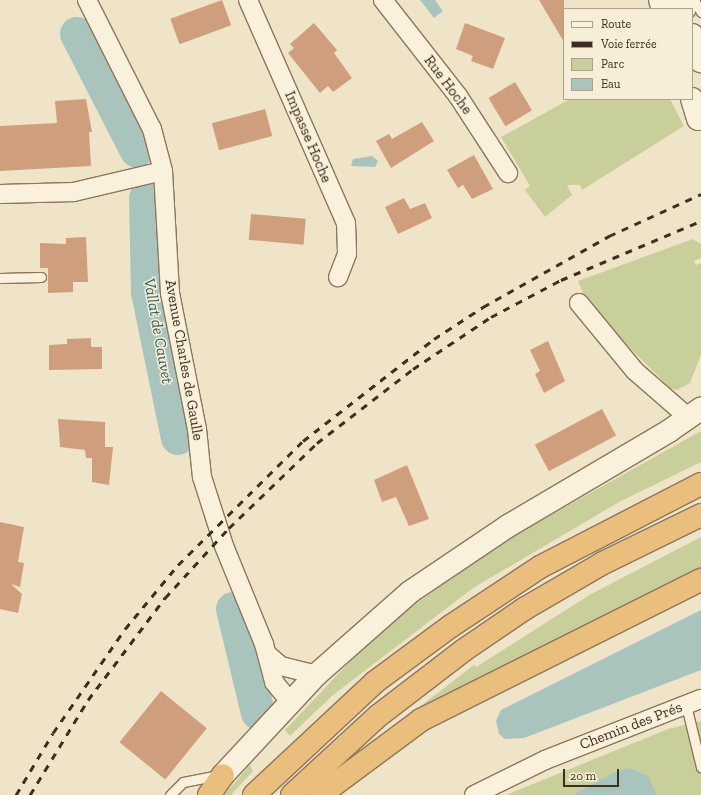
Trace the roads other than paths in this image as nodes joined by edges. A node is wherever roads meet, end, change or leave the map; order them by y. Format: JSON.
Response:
{"nodes":[{"id":1,"x":87,"y":0,"type":"edge"},
{"id":2,"x":248,"y":0,"type":"edge"},
{"id":3,"x":383,"y":0,"type":"edge"},
{"id":4,"x":694,"y":0,"type":"edge"},
{"id":5,"x":701,"y":12,"type":"edge"},
{"id":6,"x":693,"y":38,"type":"edge"},
{"id":7,"x":701,"y":61,"type":"edge"},
{"id":8,"x":157,"y":173,"type":"junction"},
{"id":9,"x":508,"y":173,"type":"dead end"},
{"id":10,"x":0,"y":194,"type":"edge"},
{"id":11,"x":41,"y":277,"type":"dead end"},
{"id":12,"x":338,"y":277,"type":"dead end"},
{"id":13,"x":0,"y":278,"type":"edge"},
{"id":14,"x":579,"y":304,"type":"dead end"},
{"id":15,"x":696,"y":410,"type":"edge"},
{"id":16,"x":701,"y":484,"type":"edge"},
{"id":17,"x":701,"y":515,"type":"edge"},
{"id":18,"x":701,"y":580,"type":"edge"},
{"id":19,"x":267,"y":654,"type":"junction"},
{"id":20,"x":316,"y":675,"type":"junction"},
{"id":21,"x":290,"y":702,"type":"junction"},
{"id":22,"x":693,"y":702,"type":"edge"},
{"id":23,"x":701,"y":766,"type":"edge"},
{"id":24,"x":224,"y":775,"type":"junction"},
{"id":25,"x":170,"y":795,"type":"edge"},
{"id":26,"x":209,"y":795,"type":"edge"},
{"id":27,"x":254,"y":795,"type":"edge"},
{"id":28,"x":292,"y":795,"type":"edge"},
{"id":29,"x":320,"y":795,"type":"edge"},
{"id":30,"x":474,"y":795,"type":"edge"}],
"edges":[{"from":1,"to":8,"type":"street","name":"Avenue Charles de Gaulle"},
{"from":2,"to":12,"type":"street","name":"Impasse Hoche"},
{"from":3,"to":9,"type":"street","name":"Rue Hoche"},
{"from":4,"to":5,"type":"lane"},
{"from":6,"to":7,"type":"street"},
{"from":8,"to":10,"type":"street"},
{"from":8,"to":19,"type":"street","name":"Avenue Charles de Gaulle"},
{"from":11,"to":13,"type":"lane"},
{"from":14,"to":15,"type":"street"},
{"from":15,"to":20,"type":"street"},
{"from":16,"to":27,"type":"highway"},
{"from":17,"to":28,"type":"highway"},
{"from":18,"to":29,"type":"highway"},
{"from":19,"to":20,"type":"street","name":"Avenue Charles de Gaulle"},
{"from":19,"to":21,"type":"street","name":"Avenue Charles de Gaulle"},
{"from":20,"to":21,"type":"street"},
{"from":21,"to":24,"type":"street"},
{"from":22,"to":23,"type":"lane"},
{"from":22,"to":30,"type":"street","name":"Chemin des Prés"},
{"from":24,"to":25,"type":"lane"},
{"from":24,"to":26,"type":"highway"}]}
